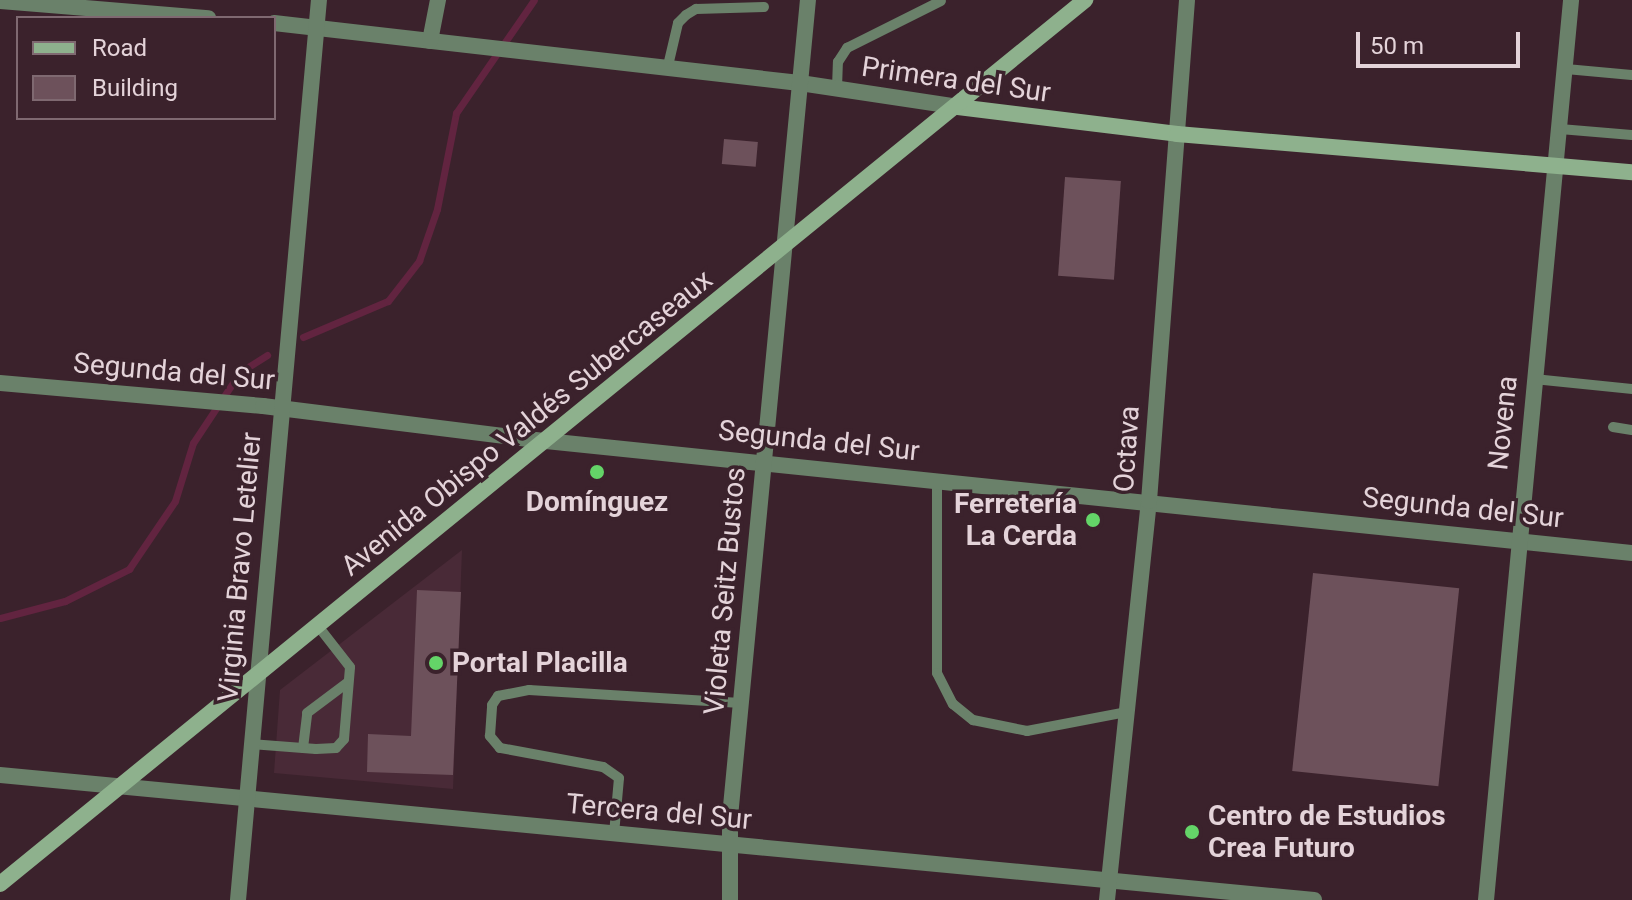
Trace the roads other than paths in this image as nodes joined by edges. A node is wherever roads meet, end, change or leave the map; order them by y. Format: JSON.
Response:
{"nodes":[{"id":1,"x":319,"y":0,"type":"edge"},
{"id":2,"x":438,"y":0,"type":"edge"},
{"id":3,"x":808,"y":0,"type":"edge"},
{"id":4,"x":1085,"y":0,"type":"edge"},
{"id":5,"x":1187,"y":0,"type":"edge"},
{"id":6,"x":1571,"y":0,"type":"edge"},
{"id":7,"x":0,"y":1,"type":"edge"},
{"id":8,"x":941,"y":1,"type":"edge"},
{"id":9,"x":764,"y":7,"type":"dead end"},
{"id":10,"x":184,"y":16,"type":"edge"},
{"id":11,"x":276,"y":23,"type":"edge"},
{"id":12,"x":315,"y":27,"type":"junction"},
{"id":13,"x":430,"y":41,"type":"junction"},
{"id":14,"x":1566,"y":69,"type":"junction"},
{"id":15,"x":667,"y":70,"type":"junction"},
{"id":16,"x":1632,"y":75,"type":"edge"},
{"id":17,"x":800,"y":83,"type":"junction"},
{"id":18,"x":837,"y":88,"type":"junction"},
{"id":19,"x":958,"y":107,"type":"junction"},
{"id":20,"x":1560,"y":129,"type":"junction"},
{"id":21,"x":1177,"y":134,"type":"junction"},
{"id":22,"x":1632,"y":135,"type":"edge"},
{"id":23,"x":1555,"y":166,"type":"junction"},
{"id":24,"x":1632,"y":172,"type":"edge"},
{"id":25,"x":782,"y":249,"type":"junction"},
{"id":26,"x":1534,"y":379,"type":"junction"},
{"id":27,"x":0,"y":383,"type":"edge"},
{"id":28,"x":1632,"y":389,"type":"edge"},
{"id":29,"x":271,"y":406,"type":"junction"},
{"id":30,"x":1613,"y":427,"type":"dead end"},
{"id":31,"x":1632,"y":430,"type":"edge"},
{"id":32,"x":546,"y":441,"type":"junction"},
{"id":33,"x":763,"y":461,"type":"junction"},
{"id":34,"x":937,"y":479,"type":"junction"},
{"id":35,"x":1149,"y":501,"type":"junction"},
{"id":36,"x":1517,"y":540,"type":"junction"},
{"id":37,"x":1632,"y":553,"type":"edge"},
{"id":38,"x":318,"y":626,"type":"junction"},
{"id":39,"x":258,"y":675,"type":"junction"},
{"id":40,"x":347,"y":683,"type":"junction"},
{"id":41,"x":741,"y":703,"type":"junction"},
{"id":42,"x":1127,"y":712,"type":"junction"},
{"id":43,"x":252,"y":744,"type":"junction"},
{"id":44,"x":303,"y":748,"type":"junction"},
{"id":45,"x":0,"y":775,"type":"edge"},
{"id":46,"x":119,"y":787,"type":"junction"},
{"id":47,"x":247,"y":799,"type":"junction"},
{"id":48,"x":614,"y":834,"type":"junction"},
{"id":49,"x":730,"y":845,"type":"junction"},
{"id":50,"x":1109,"y":881,"type":"junction"},
{"id":51,"x":0,"y":884,"type":"edge"},
{"id":52,"x":238,"y":900,"type":"edge"},
{"id":53,"x":730,"y":900,"type":"edge"},
{"id":54,"x":1107,"y":900,"type":"edge"},
{"id":55,"x":1314,"y":900,"type":"edge"},
{"id":56,"x":1486,"y":900,"type":"edge"}],
"edges":[{"from":1,"to":12,"type":"street","name":"Virginia Bravo Letelier"},
{"from":2,"to":13,"type":"street"},
{"from":3,"to":17,"type":"street","name":"Violeta Seitz Bustos"},
{"from":4,"to":19,"type":"main road","name":"Avenida Obispo Valdés Subercaseaux"},
{"from":5,"to":21,"type":"street","name":"Octava"},
{"from":6,"to":14,"type":"street","name":"Novena"},
{"from":7,"to":10,"type":"street"},
{"from":8,"to":18,"type":"lane"},
{"from":9,"to":15,"type":"lane"},
{"from":11,"to":12,"type":"street","name":"Primera del Sur"},
{"from":12,"to":13,"type":"street","name":"Primera del Sur"},
{"from":12,"to":29,"type":"street","name":"Virginia Bravo Letelier"},
{"from":13,"to":15,"type":"street","name":"Primera del Sur"},
{"from":14,"to":16,"type":"lane"},
{"from":14,"to":20,"type":"street","name":"Novena"},
{"from":15,"to":17,"type":"street","name":"Primera del Sur"},
{"from":17,"to":18,"type":"street","name":"Primera del Sur"},
{"from":17,"to":25,"type":"street","name":"Violeta Seitz Bustos"},
{"from":18,"to":19,"type":"street","name":"Primera del Sur"},
{"from":19,"to":21,"type":"main road","name":"Primera del Sur"},
{"from":19,"to":25,"type":"main road","name":"Avenida Obispo Valdés Subercaseaux"},
{"from":20,"to":22,"type":"lane"},
{"from":20,"to":23,"type":"street","name":"Novena"},
{"from":21,"to":23,"type":"main road","name":"Primera del Sur"},
{"from":21,"to":35,"type":"street","name":"Octava"},
{"from":23,"to":24,"type":"main road","name":"Primera del Sur"},
{"from":23,"to":26,"type":"street","name":"Novena"},
{"from":25,"to":32,"type":"main road","name":"Avenida Obispo Valdés Subercaseaux"},
{"from":25,"to":33,"type":"street","name":"Violeta Seitz Bustos"},
{"from":26,"to":28,"type":"lane"},
{"from":26,"to":36,"type":"street","name":"Novena"},
{"from":27,"to":29,"type":"street","name":"Segunda del Sur"},
{"from":29,"to":32,"type":"street","name":"Segunda del Sur"},
{"from":29,"to":39,"type":"street","name":"Virginia Bravo Letelier"},
{"from":30,"to":31,"type":"lane"},
{"from":32,"to":33,"type":"street","name":"Segunda del Sur"},
{"from":32,"to":38,"type":"main road","name":"Avenida Obispo Valdés Subercaseaux"},
{"from":33,"to":34,"type":"street","name":"Segunda del Sur"},
{"from":33,"to":41,"type":"street","name":"Violeta Seitz Bustos"},
{"from":34,"to":35,"type":"street","name":"Segunda del Sur"},
{"from":34,"to":42,"type":"lane"},
{"from":35,"to":36,"type":"street","name":"Segunda del Sur"},
{"from":35,"to":42,"type":"street","name":"Octava"},
{"from":36,"to":37,"type":"street","name":"Segunda del Sur"},
{"from":36,"to":56,"type":"street","name":"Novena"},
{"from":38,"to":39,"type":"main road","name":"Avenida Obispo Valdés Subercaseaux"},
{"from":38,"to":40,"type":"lane"},
{"from":39,"to":43,"type":"street","name":"Virginia Bravo Letelier"},
{"from":39,"to":46,"type":"main road","name":"Avenida Obispo Valdés Subercaseaux"},
{"from":40,"to":44,"type":"lane"},
{"from":40,"to":44,"type":"lane"},
{"from":41,"to":48,"type":"lane"},
{"from":41,"to":49,"type":"street","name":"Violeta Seitz Bustos"},
{"from":42,"to":50,"type":"street","name":"Octava"},
{"from":43,"to":44,"type":"lane"},
{"from":43,"to":47,"type":"street","name":"Virginia Bravo Letelier"},
{"from":45,"to":46,"type":"street","name":"Tercera del Sur"},
{"from":46,"to":47,"type":"street","name":"Tercera del Sur"},
{"from":46,"to":51,"type":"main road","name":"Avenida Obispo Valdés Subercaseaux"},
{"from":47,"to":48,"type":"street","name":"Tercera del Sur"},
{"from":47,"to":52,"type":"street","name":"Virginia Bravo Letelier"},
{"from":48,"to":49,"type":"street","name":"Tercera del Sur"},
{"from":49,"to":50,"type":"street","name":"Tercera del Sur"},
{"from":49,"to":53,"type":"street","name":"Violeta Seitz Bustos"},
{"from":50,"to":54,"type":"street","name":"Octava"},
{"from":50,"to":55,"type":"street","name":"Tercera del Sur"}]}
